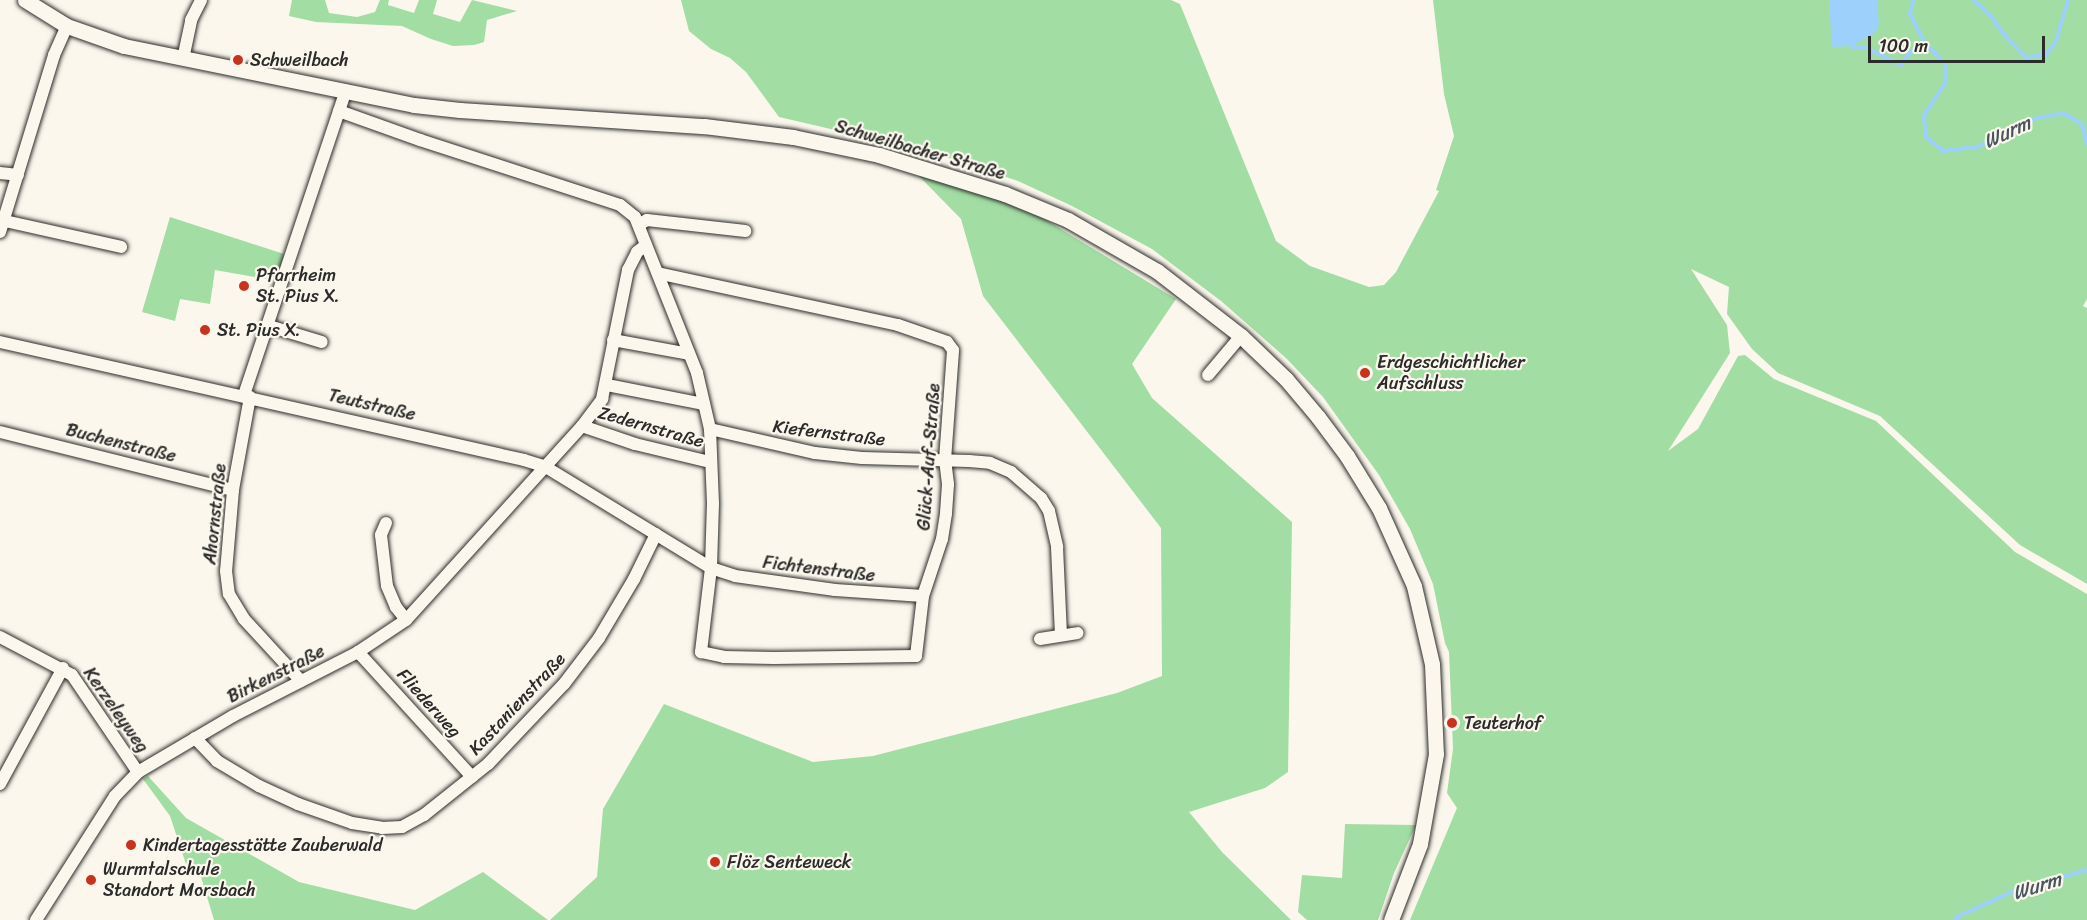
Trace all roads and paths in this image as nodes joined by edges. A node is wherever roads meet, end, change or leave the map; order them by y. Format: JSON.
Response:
{"nodes":[{"id":1,"x":25,"y":0,"type":"edge"},
{"id":2,"x":201,"y":0,"type":"edge"},
{"id":3,"x":67,"y":26,"type":"junction"},
{"id":4,"x":183,"y":58,"type":"junction"},
{"id":5,"x":346,"y":91,"type":"junction"},
{"id":6,"x":339,"y":111,"type":"junction"},
{"id":7,"x":0,"y":172,"type":"edge"},
{"id":8,"x":18,"y":175,"type":"junction"},
{"id":9,"x":640,"y":224,"type":"junction"},
{"id":10,"x":2,"y":226,"type":"edge"},
{"id":11,"x":745,"y":231,"type":"dead end"},
{"id":12,"x":646,"y":245,"type":"junction"},
{"id":13,"x":121,"y":247,"type":"dead end"},
{"id":14,"x":658,"y":273,"type":"junction"},
{"id":15,"x":269,"y":326,"type":"junction"},
{"id":16,"x":1241,"y":336,"type":"junction"},
{"id":17,"x":614,"y":340,"type":"junction"},
{"id":18,"x":0,"y":342,"type":"edge"},
{"id":19,"x":322,"y":342,"type":"dead end"},
{"id":20,"x":689,"y":354,"type":"junction"},
{"id":21,"x":1208,"y":375,"type":"dead end"},
{"id":22,"x":607,"y":385,"type":"junction"},
{"id":23,"x":247,"y":396,"type":"junction"},
{"id":24,"x":704,"y":404,"type":"junction"},
{"id":25,"x":582,"y":426,"type":"junction"},
{"id":26,"x":710,"y":429,"type":"junction"},
{"id":27,"x":0,"y":432,"type":"edge"},
{"id":28,"x":945,"y":460,"type":"junction"},
{"id":29,"x":710,"y":462,"type":"junction"},
{"id":30,"x":544,"y":466,"type":"junction"},
{"id":31,"x":233,"y":490,"type":"junction"},
{"id":32,"x":386,"y":523,"type":"dead end"},
{"id":33,"x":656,"y":534,"type":"junction"},
{"id":34,"x":711,"y":568,"type":"junction"},
{"id":35,"x":923,"y":596,"type":"junction"},
{"id":36,"x":406,"y":620,"type":"junction"},
{"id":37,"x":1078,"y":633,"type":"dead end"},
{"id":38,"x":1061,"y":635,"type":"junction"},
{"id":39,"x":0,"y":637,"type":"edge"},
{"id":40,"x":1040,"y":639,"type":"dead end"},
{"id":41,"x":358,"y":652,"type":"junction"},
{"id":42,"x":701,"y":652,"type":"joint"},
{"id":43,"x":63,"y":668,"type":"junction"},
{"id":44,"x":301,"y":681,"type":"junction"},
{"id":45,"x":195,"y":738,"type":"junction"},
{"id":46,"x":138,"y":772,"type":"junction"},
{"id":47,"x":472,"y":777,"type":"junction"},
{"id":48,"x":0,"y":784,"type":"edge"},
{"id":49,"x":36,"y":920,"type":"edge"},
{"id":50,"x":1391,"y":920,"type":"edge"}],
"edges":[{"from":1,"to":3,"type":"main road","name":"Schweilbacher Straße"},
{"from":2,"to":4,"type":"street"},
{"from":3,"to":4,"type":"main road","name":"Schweilbacher Straße"},
{"from":3,"to":8,"type":"street"},
{"from":4,"to":5,"type":"main road","name":"Schweilbacher Straße"},
{"from":5,"to":6,"type":"street","name":"Ahornstraße"},
{"from":5,"to":16,"type":"main road","name":"Schweilbacher Straße"},
{"from":6,"to":9,"type":"street"},
{"from":6,"to":15,"type":"street","name":"Ahornstraße"},
{"from":7,"to":8,"type":"street"},
{"from":8,"to":10,"type":"street"},
{"from":9,"to":11,"type":"street"},
{"from":9,"to":12,"type":"street"},
{"from":10,"to":13,"type":"street"},
{"from":12,"to":14,"type":"street","name":"Zedernstraße"},
{"from":12,"to":17,"type":"street"},
{"from":14,"to":20,"type":"street","name":"Zedernstraße"},
{"from":14,"to":28,"type":"street","name":"Glück-Auf-Straße"},
{"from":15,"to":19,"type":"street"},
{"from":15,"to":23,"type":"street","name":"Ahornstraße"},
{"from":16,"to":21,"type":"street"},
{"from":16,"to":50,"type":"main road","name":"Schweilbacher Straße"},
{"from":17,"to":20,"type":"street"},
{"from":17,"to":22,"type":"street"},
{"from":18,"to":23,"type":"street","name":"Teutstraße"},
{"from":20,"to":24,"type":"street","name":"Zedernstraße"},
{"from":22,"to":24,"type":"street","name":"Zedernstraße"},
{"from":22,"to":25,"type":"street"},
{"from":23,"to":30,"type":"street","name":"Teutstraße"},
{"from":23,"to":31,"type":"street","name":"Ahornstraße"},
{"from":24,"to":26,"type":"street","name":"Zedernstraße"},
{"from":25,"to":29,"type":"street","name":"Zedernstraße"},
{"from":25,"to":30,"type":"street"},
{"from":26,"to":28,"type":"street","name":"Kiefernstraße"},
{"from":26,"to":29,"type":"street","name":"Zedernstraße"},
{"from":27,"to":31,"type":"street","name":"Buchenstraße"},
{"from":28,"to":35,"type":"street","name":"Glück-Auf-Straße"},
{"from":28,"to":38,"type":"street","name":"Kiefernstraße"},
{"from":29,"to":34,"type":"street","name":"Zedernstraße"},
{"from":30,"to":33,"type":"street","name":"Teutstraße"},
{"from":30,"to":36,"type":"street","name":"Birkenstraße"},
{"from":31,"to":44,"type":"street","name":"Ahornstraße"},
{"from":32,"to":36,"type":"street"},
{"from":33,"to":34,"type":"street","name":"Teutstraße"},
{"from":33,"to":47,"type":"street","name":"Kastanienstraße"},
{"from":34,"to":35,"type":"street","name":"Fichtenstraße"},
{"from":34,"to":42,"type":"street","name":"Zedernstraße"},
{"from":35,"to":42,"type":"street","name":"Glück-Auf-Straße"},
{"from":36,"to":41,"type":"street","name":"Birkenstraße"},
{"from":37,"to":38,"type":"street"},
{"from":38,"to":40,"type":"street"},
{"from":39,"to":43,"type":"street","name":"Kerzeleyweg"},
{"from":41,"to":44,"type":"street","name":"Birkenstraße"},
{"from":41,"to":47,"type":"street","name":"Fliederweg"},
{"from":43,"to":46,"type":"street","name":"Kerzeleyweg"},
{"from":43,"to":48,"type":"street"},
{"from":44,"to":45,"type":"street","name":"Birkenstraße"},
{"from":45,"to":46,"type":"street","name":"Birkenstraße"},
{"from":45,"to":47,"type":"street","name":"Kastanienstraße"},
{"from":46,"to":49,"type":"street","name":"Birkenstraße"}]}
